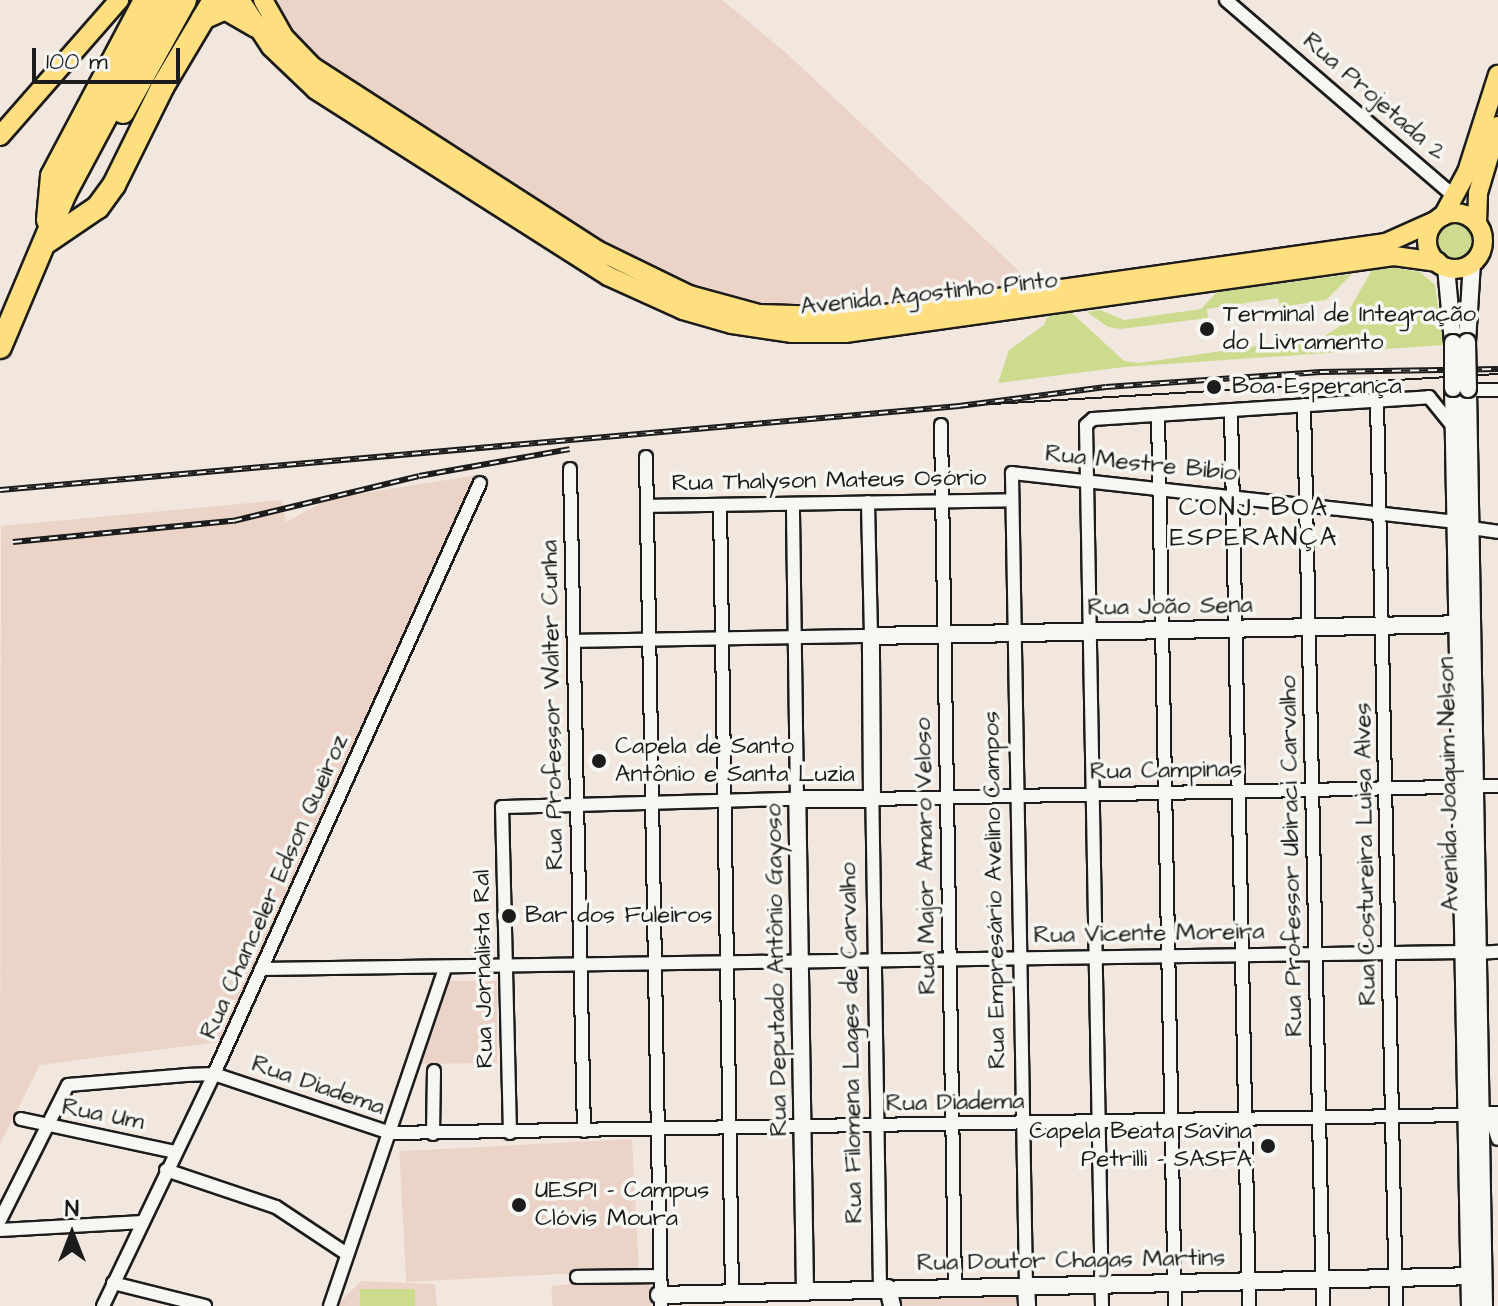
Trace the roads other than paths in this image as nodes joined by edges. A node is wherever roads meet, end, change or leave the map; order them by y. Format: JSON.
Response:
{"nodes":[{"id":1,"x":119,"y":0,"type":"edge"},
{"id":2,"x":145,"y":0,"type":"edge"},
{"id":3,"x":168,"y":0,"type":"edge"},
{"id":4,"x":185,"y":0,"type":"edge"},
{"id":5,"x":240,"y":0,"type":"edge"},
{"id":6,"x":263,"y":0,"type":"edge"},
{"id":7,"x":1226,"y":0,"type":"edge"},
{"id":8,"x":208,"y":9,"type":"edge"},
{"id":9,"x":256,"y":26,"type":"junction"},
{"id":10,"x":1498,"y":75,"type":"edge"},
{"id":11,"x":1498,"y":126,"type":"edge"},
{"id":12,"x":0,"y":136,"type":"edge"},
{"id":13,"x":1455,"y":197,"type":"junction"},
{"id":14,"x":1439,"y":219,"type":"junction"},
{"id":15,"x":1477,"y":223,"type":"junction"},
{"id":16,"x":48,"y":241,"type":"junction"},
{"id":17,"x":1472,"y":263,"type":"junction"},
{"id":18,"x":1442,"y":265,"type":"junction"},
{"id":19,"x":1460,"y":343,"type":"junction"},
{"id":20,"x":0,"y":347,"type":"edge"},
{"id":21,"x":1466,"y":389,"type":"junction"},
{"id":22,"x":1498,"y":390,"type":"edge"},
{"id":23,"x":1377,"y":401,"type":"junction"},
{"id":24,"x":1304,"y":405,"type":"junction"},
{"id":25,"x":1231,"y":410,"type":"junction"},
{"id":26,"x":1158,"y":415,"type":"junction"},
{"id":27,"x":941,"y":425,"type":"dead end"},
{"id":28,"x":1454,"y":428,"type":"junction"},
{"id":29,"x":646,"y":457,"type":"dead end"},
{"id":30,"x":570,"y":469,"type":"dead end"},
{"id":31,"x":1012,"y":473,"type":"joint"},
{"id":32,"x":1086,"y":480,"type":"junction"},
{"id":33,"x":480,"y":483,"type":"dead end"},
{"id":34,"x":1159,"y":488,"type":"junction"},
{"id":35,"x":1233,"y":496,"type":"junction"},
{"id":36,"x":1012,"y":500,"type":"junction"},
{"id":37,"x":942,"y":501,"type":"junction"},
{"id":38,"x":868,"y":502,"type":"junction"},
{"id":39,"x":1307,"y":503,"type":"junction"},
{"id":40,"x":793,"y":504,"type":"junction"},
{"id":41,"x":720,"y":505,"type":"junction"},
{"id":42,"x":647,"y":506,"type":"junction"},
{"id":43,"x":1381,"y":514,"type":"junction"},
{"id":44,"x":1464,"y":525,"type":"junction"},
{"id":45,"x":1498,"y":532,"type":"edge"},
{"id":46,"x":1464,"y":624,"type":"junction"},
{"id":47,"x":1383,"y":625,"type":"junction"},
{"id":48,"x":1310,"y":628,"type":"junction"},
{"id":49,"x":1236,"y":629,"type":"junction"},
{"id":50,"x":1162,"y":631,"type":"junction"},
{"id":51,"x":1091,"y":632,"type":"junction"},
{"id":52,"x":1015,"y":634,"type":"junction"},
{"id":53,"x":944,"y":635,"type":"junction"},
{"id":54,"x":871,"y":636,"type":"junction"},
{"id":55,"x":796,"y":638,"type":"junction"},
{"id":56,"x":722,"y":640,"type":"junction"},
{"id":57,"x":574,"y":641,"type":"junction"},
{"id":58,"x":648,"y":641,"type":"junction"},
{"id":59,"x":1498,"y":786,"type":"edge"},
{"id":60,"x":1468,"y":787,"type":"junction"},
{"id":61,"x":1386,"y":789,"type":"junction"},
{"id":62,"x":1313,"y":791,"type":"junction"},
{"id":63,"x":1239,"y":792,"type":"junction"},
{"id":64,"x":1165,"y":793,"type":"junction"},
{"id":65,"x":1093,"y":795,"type":"junction"},
{"id":66,"x":1017,"y":796,"type":"junction"},
{"id":67,"x":947,"y":797,"type":"junction"},
{"id":68,"x":797,"y":799,"type":"junction"},
{"id":69,"x":872,"y":799,"type":"junction"},
{"id":70,"x":724,"y":801,"type":"junction"},
{"id":71,"x":651,"y":803,"type":"junction"},
{"id":72,"x":577,"y":805,"type":"junction"},
{"id":73,"x":1316,"y":952,"type":"junction"},
{"id":74,"x":1498,"y":952,"type":"edge"},
{"id":75,"x":1389,"y":953,"type":"junction"},
{"id":76,"x":1469,"y":953,"type":"junction"},
{"id":77,"x":1242,"y":954,"type":"junction"},
{"id":78,"x":1169,"y":955,"type":"junction"},
{"id":79,"x":1096,"y":957,"type":"junction"},
{"id":80,"x":1020,"y":959,"type":"junction"},
{"id":81,"x":875,"y":960,"type":"junction"},
{"id":82,"x":950,"y":960,"type":"junction"},
{"id":83,"x":802,"y":962,"type":"junction"},
{"id":84,"x":727,"y":963,"type":"junction"},
{"id":85,"x":653,"y":965,"type":"junction"},
{"id":86,"x":580,"y":966,"type":"junction"},
{"id":87,"x":506,"y":968,"type":"junction"},
{"id":88,"x":261,"y":969,"type":"junction"},
{"id":89,"x":445,"y":969,"type":"junction"},
{"id":90,"x":434,"y":1071,"type":"dead end"},
{"id":91,"x":214,"y":1074,"type":"junction"},
{"id":92,"x":1483,"y":1115,"type":"edge"},
{"id":93,"x":1393,"y":1117,"type":"junction"},
{"id":94,"x":21,"y":1119,"type":"dead end"},
{"id":95,"x":1319,"y":1119,"type":"junction"},
{"id":96,"x":1245,"y":1120,"type":"junction"},
{"id":97,"x":1172,"y":1121,"type":"junction"},
{"id":98,"x":1097,"y":1122,"type":"junction"},
{"id":99,"x":1024,"y":1124,"type":"junction"},
{"id":100,"x":952,"y":1125,"type":"junction"},
{"id":101,"x":48,"y":1126,"type":"junction"},
{"id":102,"x":877,"y":1126,"type":"junction"},
{"id":103,"x":804,"y":1127,"type":"junction"},
{"id":104,"x":729,"y":1129,"type":"junction"},
{"id":105,"x":584,"y":1131,"type":"junction"},
{"id":106,"x":656,"y":1131,"type":"junction"},
{"id":107,"x":390,"y":1133,"type":"junction"},
{"id":108,"x":510,"y":1133,"type":"junction"},
{"id":109,"x":433,"y":1134,"type":"junction"},
{"id":110,"x":1498,"y":1139,"type":"edge"},
{"id":111,"x":175,"y":1152,"type":"junction"},
{"id":112,"x":166,"y":1170,"type":"junction"},
{"id":113,"x":0,"y":1220,"type":"edge"},
{"id":114,"x":143,"y":1222,"type":"junction"},
{"id":115,"x":0,"y":1230,"type":"edge"},
{"id":116,"x":347,"y":1254,"type":"junction"},
{"id":117,"x":658,"y":1276,"type":"junction"},
{"id":118,"x":1476,"y":1276,"type":"junction"},
{"id":119,"x":577,"y":1277,"type":"dead end"},
{"id":120,"x":1396,"y":1279,"type":"junction"},
{"id":121,"x":1322,"y":1280,"type":"junction"},
{"id":122,"x":1248,"y":1282,"type":"junction"},
{"id":123,"x":113,"y":1283,"type":"junction"},
{"id":124,"x":1101,"y":1283,"type":"junction"},
{"id":125,"x":1175,"y":1283,"type":"junction"},
{"id":126,"x":1026,"y":1285,"type":"junction"},
{"id":127,"x":955,"y":1286,"type":"junction"},
{"id":128,"x":884,"y":1288,"type":"junction"},
{"id":129,"x":808,"y":1296,"type":"edge"},
{"id":130,"x":734,"y":1298,"type":"edge"},
{"id":131,"x":663,"y":1301,"type":"edge"},
{"id":132,"x":103,"y":1306,"type":"edge"},
{"id":133,"x":205,"y":1306,"type":"edge"},
{"id":134,"x":330,"y":1306,"type":"edge"},
{"id":135,"x":892,"y":1306,"type":"edge"},
{"id":136,"x":1027,"y":1306,"type":"edge"},
{"id":137,"x":1102,"y":1306,"type":"edge"},
{"id":138,"x":1175,"y":1306,"type":"edge"},
{"id":139,"x":1249,"y":1306,"type":"edge"},
{"id":140,"x":1323,"y":1306,"type":"edge"},
{"id":141,"x":1396,"y":1306,"type":"edge"},
{"id":142,"x":1470,"y":1306,"type":"edge"},
{"id":143,"x":1484,"y":1306,"type":"edge"}],
"edges":[{"from":1,"to":12,"type":"main road"},
{"from":2,"to":16,"type":"highway"},
{"from":3,"to":16,"type":"highway"},
{"from":4,"to":16,"type":"highway"},
{"from":5,"to":9,"type":"main road","name":"Avenida Agostinho Pinto"},
{"from":6,"to":14,"type":"main road","name":"Avenida Agostinho Pinto"},
{"from":7,"to":13,"type":"street","name":"Rua Projetada 2"},
{"from":8,"to":9,"type":"highway"},
{"from":8,"to":16,"type":"highway"},
{"from":9,"to":18,"type":"main road","name":"Avenida Agostinho Pinto"},
{"from":10,"to":13,"type":"main road"},
{"from":11,"to":15,"type":"main road"},
{"from":13,"to":14,"type":"main road"},
{"from":14,"to":15,"type":"main road"},
{"from":14,"to":18,"type":"main road"},
{"from":15,"to":17,"type":"main road"},
{"from":16,"to":20,"type":"highway"},
{"from":17,"to":18,"type":"main road"},
{"from":17,"to":19,"type":"street","name":"Avenida Joaquim Nelson"},
{"from":18,"to":19,"type":"street","name":"Avenida Joaquim Nelson"},
{"from":19,"to":21,"type":"street","name":"Avenida Joaquim Nelson","bridge":true},
{"from":21,"to":22,"type":"street"},
{"from":21,"to":28,"type":"street","name":"Avenida Joaquim Nelson"},
{"from":21,"to":44,"type":"street","name":"Avenida Joaquim Nelson"},
{"from":23,"to":24,"type":"street"},
{"from":23,"to":28,"type":"street"},
{"from":23,"to":43,"type":"street","name":"Rua Costureira Luisa Alves"},
{"from":24,"to":25,"type":"street"},
{"from":24,"to":39,"type":"street","name":"Rua Professor Ubiraci Carvalho"},
{"from":25,"to":26,"type":"street"},
{"from":25,"to":35,"type":"street"},
{"from":26,"to":32,"type":"street"},
{"from":26,"to":34,"type":"street"},
{"from":27,"to":37,"type":"street","name":"Rua Major Amaro Veloso"},
{"from":28,"to":44,"type":"street","name":"Avenida Joaquim Nelson"},
{"from":29,"to":42,"type":"street"},
{"from":30,"to":57,"type":"street","name":"Rua Professor Walter Cunha"},
{"from":31,"to":32,"type":"street","name":"Rua Mestre Bibio"},
{"from":31,"to":36,"type":"street","name":"Rua Empresário Avelino Campos"},
{"from":32,"to":34,"type":"street","name":"Rua Mestre Bibio"},
{"from":32,"to":51,"type":"street"},
{"from":33,"to":88,"type":"street","name":"Rua Chanceler Edson Queiroz"},
{"from":34,"to":35,"type":"street","name":"Rua Mestre Bibio"},
{"from":34,"to":50,"type":"street"},
{"from":35,"to":39,"type":"street","name":"Rua Mestre Bibio"},
{"from":35,"to":49,"type":"street"},
{"from":36,"to":37,"type":"street","name":"Rua Thalyson Mateus Osório"},
{"from":36,"to":52,"type":"street","name":"Rua Empresário Avelino Campos"},
{"from":37,"to":38,"type":"street","name":"Rua Thalyson Mateus Osório"},
{"from":37,"to":53,"type":"street","name":"Rua Major Amaro Veloso"},
{"from":38,"to":40,"type":"street","name":"Rua Thalyson Mateus Osório"},
{"from":38,"to":54,"type":"street"},
{"from":39,"to":43,"type":"street","name":"Rua Mestre Bibio"},
{"from":39,"to":48,"type":"street","name":"Rua Professor Ubiraci Carvalho"},
{"from":40,"to":41,"type":"street","name":"Rua Thalyson Mateus Osório"},
{"from":40,"to":55,"type":"street","name":"Rua Deputado Antônio Gayoso"},
{"from":41,"to":42,"type":"street","name":"Rua Thalyson Mateus Osório"},
{"from":41,"to":56,"type":"street"},
{"from":42,"to":58,"type":"street"},
{"from":43,"to":44,"type":"street","name":"Rua Mestre Bibio"},
{"from":43,"to":47,"type":"street","name":"Rua Costureira Luisa Alves"},
{"from":44,"to":45,"type":"street","name":"Rua Mestre Bibio"},
{"from":44,"to":46,"type":"street","name":"Avenida Joaquim Nelson"},
{"from":46,"to":47,"type":"street","name":"Rua João Sena"},
{"from":46,"to":60,"type":"street","name":"Avenida Joaquim Nelson"},
{"from":47,"to":48,"type":"street","name":"Rua João Sena"},
{"from":47,"to":61,"type":"street","name":"Rua Costureira Luisa Alves"},
{"from":48,"to":49,"type":"street","name":"Rua João Sena"},
{"from":48,"to":62,"type":"street","name":"Rua Professor Ubiraci Carvalho"},
{"from":49,"to":50,"type":"street","name":"Rua João Sena"},
{"from":49,"to":63,"type":"street"},
{"from":50,"to":51,"type":"street","name":"Rua João Sena"},
{"from":50,"to":64,"type":"street"},
{"from":51,"to":52,"type":"street","name":"Rua João Sena"},
{"from":51,"to":65,"type":"street"},
{"from":52,"to":53,"type":"street","name":"Rua João Sena"},
{"from":52,"to":66,"type":"street","name":"Rua Empresário Avelino Campos"},
{"from":53,"to":54,"type":"street","name":"Rua João Sena"},
{"from":53,"to":67,"type":"street","name":"Rua Major Amaro Veloso"},
{"from":54,"to":55,"type":"street"},
{"from":54,"to":69,"type":"street"},
{"from":55,"to":56,"type":"street"},
{"from":55,"to":68,"type":"street","name":"Rua Deputado Antônio Gayoso"},
{"from":56,"to":58,"type":"street"},
{"from":56,"to":70,"type":"street"},
{"from":57,"to":58,"type":"street"},
{"from":57,"to":72,"type":"street","name":"Rua Professor Walter Cunha"},
{"from":58,"to":71,"type":"street"},
{"from":59,"to":60,"type":"street","name":"Rua Campinas"},
{"from":60,"to":61,"type":"street","name":"Rua Campinas"},
{"from":60,"to":76,"type":"street","name":"Avenida Joaquim Nelson"},
{"from":61,"to":62,"type":"street","name":"Rua Campinas"},
{"from":61,"to":75,"type":"street","name":"Rua Costureira Luisa Alves"},
{"from":62,"to":63,"type":"street","name":"Rua Campinas"},
{"from":62,"to":73,"type":"street","name":"Rua Professor Ubiraci Carvalho"},
{"from":63,"to":64,"type":"street","name":"Rua Campinas"},
{"from":63,"to":77,"type":"street"},
{"from":64,"to":65,"type":"street","name":"Rua Campinas"},
{"from":64,"to":78,"type":"street"},
{"from":65,"to":66,"type":"street","name":"Rua Campinas"},
{"from":65,"to":79,"type":"street"},
{"from":66,"to":67,"type":"street","name":"Rua Campinas"},
{"from":66,"to":80,"type":"street","name":"Rua Empresário Avelino Campos"},
{"from":67,"to":69,"type":"street","name":"Rua Campinas"},
{"from":67,"to":82,"type":"street","name":"Rua Major Amaro Veloso"},
{"from":68,"to":69,"type":"street"},
{"from":68,"to":70,"type":"street"},
{"from":68,"to":83,"type":"street","name":"Rua Deputado Antônio Gayoso"},
{"from":69,"to":81,"type":"street","name":"Rua Filomena Lages de Carvalho"},
{"from":70,"to":71,"type":"street"},
{"from":70,"to":84,"type":"street"},
{"from":71,"to":72,"type":"street"},
{"from":71,"to":85,"type":"street"},
{"from":72,"to":86,"type":"street","name":"Rua Professor Walter Cunha"},
{"from":72,"to":87,"type":"street","name":"Rua Jornalista Ral"},
{"from":73,"to":75,"type":"street","name":"Rua Vicente Moreira"},
{"from":73,"to":77,"type":"street","name":"Rua Vicente Moreira"},
{"from":73,"to":95,"type":"street","name":"Rua Professor Ubiraci Carvalho"},
{"from":74,"to":76,"type":"street","name":"Rua Vicente Moreira"},
{"from":75,"to":76,"type":"street","name":"Rua Vicente Moreira"},
{"from":75,"to":93,"type":"street","name":"Rua Costureira Luisa Alves"},
{"from":76,"to":92,"type":"street","name":"Avenida Joaquim Nelson"},
{"from":77,"to":78,"type":"street","name":"Rua Vicente Moreira"},
{"from":77,"to":96,"type":"street"},
{"from":78,"to":79,"type":"street","name":"Rua Vicente Moreira"},
{"from":78,"to":97,"type":"street"},
{"from":79,"to":80,"type":"street","name":"Rua Vicente Moreira"},
{"from":79,"to":98,"type":"street"},
{"from":80,"to":82,"type":"street","name":"Rua Vicente Moreira"},
{"from":80,"to":99,"type":"street","name":"Rua Empresário Avelino Campos"},
{"from":81,"to":82,"type":"street","name":"Rua Vicente Moreira"},
{"from":81,"to":83,"type":"street","name":"Rua Vicente Moreira"},
{"from":81,"to":102,"type":"street","name":"Rua Filomena Lages de Carvalho"},
{"from":82,"to":100,"type":"street","name":"Rua Major Amaro Veloso"},
{"from":83,"to":84,"type":"street","name":"Rua Vicente Moreira"},
{"from":83,"to":103,"type":"street","name":"Rua Deputado Antônio Gayoso"},
{"from":84,"to":85,"type":"street","name":"Rua Vicente Moreira"},
{"from":84,"to":104,"type":"street"},
{"from":85,"to":86,"type":"street","name":"Rua Vicente Moreira"},
{"from":85,"to":106,"type":"street"},
{"from":86,"to":87,"type":"street","name":"Rua Vicente Moreira"},
{"from":86,"to":105,"type":"street","name":"Rua Professor Walter Cunha"},
{"from":87,"to":89,"type":"street","name":"Rua Vicente Moreira"},
{"from":87,"to":108,"type":"street","name":"Rua Jornalista Ral"},
{"from":88,"to":89,"type":"street","name":"Rua Vicente Moreira"},
{"from":88,"to":91,"type":"street","name":"Rua Chanceler Edson Queiroz"},
{"from":89,"to":107,"type":"street"},
{"from":90,"to":109,"type":"street"},
{"from":91,"to":101,"type":"street"},
{"from":91,"to":107,"type":"street","name":"Rua Diadema"},
{"from":91,"to":111,"type":"street","name":"Rua Chanceler Edson Queiroz"},
{"from":92,"to":93,"type":"street","name":"Rua Diadema"},
{"from":92,"to":110,"type":"street"},
{"from":92,"to":118,"type":"street","name":"Avenida Joaquim Nelson"},
{"from":93,"to":95,"type":"street","name":"Rua Diadema"},
{"from":93,"to":120,"type":"street","name":"Rua Costureira Luisa Alves"},
{"from":94,"to":101,"type":"street","name":"Rua Um"},
{"from":95,"to":96,"type":"street","name":"Rua Diadema"},
{"from":95,"to":121,"type":"street","name":"Rua Professor Ubiraci Carvalho"},
{"from":96,"to":97,"type":"street","name":"Rua Diadema"},
{"from":96,"to":122,"type":"street"},
{"from":97,"to":98,"type":"street","name":"Rua Diadema"},
{"from":97,"to":125,"type":"street"},
{"from":98,"to":99,"type":"street","name":"Rua Diadema"},
{"from":98,"to":124,"type":"street"},
{"from":99,"to":100,"type":"street","name":"Rua Diadema"},
{"from":99,"to":126,"type":"street","name":"Rua Empresário Avelino Campos"},
{"from":100,"to":102,"type":"street","name":"Rua Diadema"},
{"from":100,"to":127,"type":"street","name":"Rua Major Amaro Veloso"},
{"from":101,"to":111,"type":"street","name":"Rua Um"},
{"from":101,"to":113,"type":"street"},
{"from":102,"to":103,"type":"street","name":"Rua Diadema"},
{"from":102,"to":128,"type":"street","name":"Rua Filomena Lages de Carvalho"},
{"from":103,"to":104,"type":"street","name":"Rua Diadema"},
{"from":103,"to":129,"type":"street","name":"Rua Deputado Antônio Gayoso"},
{"from":104,"to":106,"type":"street","name":"Rua Diadema"},
{"from":104,"to":130,"type":"street"},
{"from":105,"to":106,"type":"street","name":"Rua Diadema"},
{"from":105,"to":108,"type":"street","name":"Rua Diadema"},
{"from":106,"to":117,"type":"street"},
{"from":107,"to":109,"type":"street","name":"Rua Diadema"},
{"from":107,"to":116,"type":"street"},
{"from":108,"to":109,"type":"street","name":"Rua Diadema"},
{"from":111,"to":112,"type":"street","name":"Rua Chanceler Edson Queiroz"},
{"from":112,"to":114,"type":"street","name":"Rua Chanceler Edson Queiroz"},
{"from":112,"to":116,"type":"street"},
{"from":114,"to":115,"type":"street"},
{"from":114,"to":123,"type":"street","name":"Rua Chanceler Edson Queiroz"},
{"from":116,"to":134,"type":"street"},
{"from":117,"to":119,"type":"street"},
{"from":117,"to":131,"type":"street"},
{"from":118,"to":120,"type":"street","name":"Rua Doutor Chagas Martins"},
{"from":118,"to":142,"type":"street","name":"Avenida Joaquim Nelson"},
{"from":118,"to":143,"type":"street","name":"Avenida Joaquim Nelson"},
{"from":120,"to":121,"type":"street","name":"Rua Doutor Chagas Martins"},
{"from":120,"to":141,"type":"street","name":"Rua Costureira Luisa Alves"},
{"from":121,"to":122,"type":"street","name":"Rua Doutor Chagas Martins"},
{"from":121,"to":140,"type":"street","name":"Rua Professor Ubiraci Carvalho"},
{"from":122,"to":125,"type":"street","name":"Rua Doutor Chagas Martins"},
{"from":122,"to":139,"type":"street"},
{"from":123,"to":132,"type":"street","name":"Rua Chanceler Edson Queiroz"},
{"from":123,"to":133,"type":"street"},
{"from":124,"to":125,"type":"street","name":"Rua Doutor Chagas Martins"},
{"from":124,"to":126,"type":"street","name":"Rua Doutor Chagas Martins"},
{"from":124,"to":137,"type":"street"},
{"from":125,"to":138,"type":"street"},
{"from":126,"to":127,"type":"street","name":"Rua Doutor Chagas Martins"},
{"from":126,"to":136,"type":"street","name":"Rua Empresário Avelino Campos"},
{"from":127,"to":128,"type":"street","name":"Rua Doutor Chagas Martins"},
{"from":128,"to":129,"type":"street","name":"Rua Doutor Chagas Martins"},
{"from":128,"to":135,"type":"street","name":"Rua Filomena Lages de Carvalho"},
{"from":129,"to":130,"type":"street","name":"Rua Doutor Chagas Martins"},
{"from":130,"to":131,"type":"street","name":"Rua Doutor Chagas Martins"}]}
